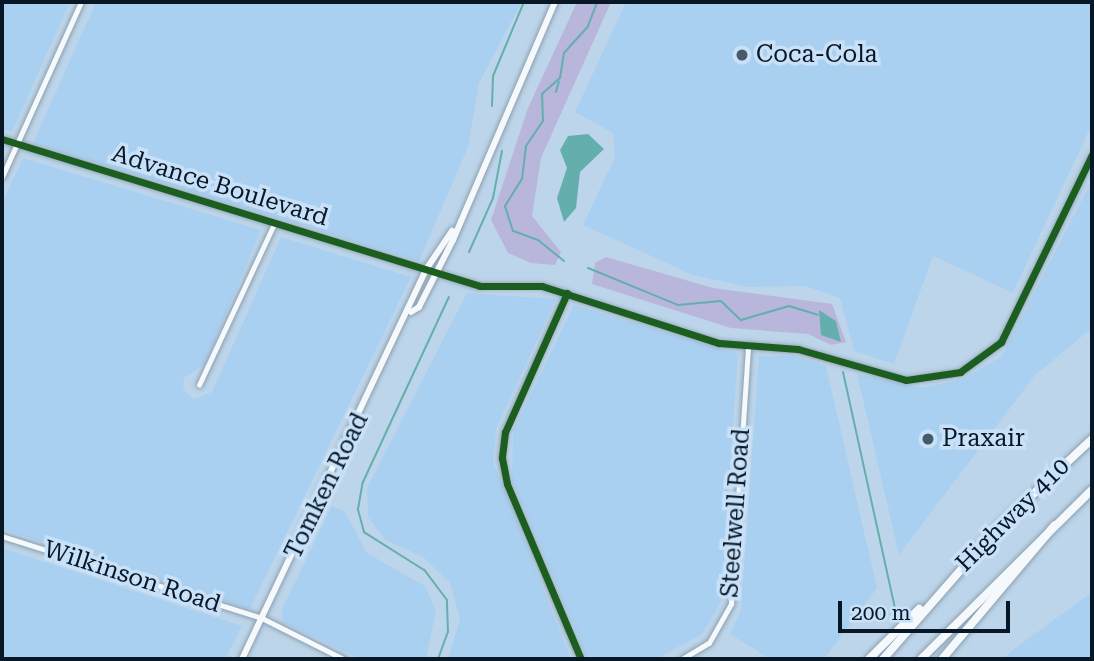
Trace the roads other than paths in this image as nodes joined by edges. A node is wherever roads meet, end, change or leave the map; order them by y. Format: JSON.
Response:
{"nodes":[{"id":1,"x":81,"y":2,"type":"edge"},
{"id":2,"x":555,"y":2,"type":"edge"},
{"id":3,"x":2,"y":139,"type":"edge"},
{"id":4,"x":17,"y":143,"type":"junction"},
{"id":5,"x":1092,"y":155,"type":"edge"},
{"id":6,"x":2,"y":177,"type":"edge"},
{"id":7,"x":274,"y":224,"type":"junction"},
{"id":8,"x":452,"y":231,"type":"junction"},
{"id":9,"x":427,"y":268,"type":"junction"},
{"id":10,"x":437,"y":271,"type":"junction"},
{"id":11,"x":567,"y":293,"type":"junction"},
{"id":12,"x":411,"y":312,"type":"junction"},
{"id":13,"x":748,"y":345,"type":"junction"},
{"id":14,"x":199,"y":385,"type":"dead end"},
{"id":15,"x":1092,"y":439,"type":"edge"},
{"id":16,"x":1092,"y":490,"type":"edge"},
{"id":17,"x":1058,"y":520,"type":"junction"},
{"id":18,"x":2,"y":536,"type":"edge"},
{"id":19,"x":925,"y":606,"type":"junction"},
{"id":20,"x":262,"y":618,"type":"junction"},
{"id":21,"x":242,"y":659,"type":"edge"},
{"id":22,"x":344,"y":659,"type":"edge"},
{"id":23,"x":581,"y":659,"type":"edge"},
{"id":24,"x":682,"y":659,"type":"edge"},
{"id":25,"x":869,"y":659,"type":"edge"},
{"id":26,"x":883,"y":659,"type":"edge"},
{"id":27,"x":921,"y":659,"type":"edge"},
{"id":28,"x":942,"y":659,"type":"edge"}],
"edges":[{"from":1,"to":4,"type":"street"},
{"from":2,"to":8,"type":"main road","name":"Tomken Road"},
{"from":3,"to":4,"type":"street","name":"Advance Boulevard"},
{"from":4,"to":6,"type":"street"},
{"from":4,"to":7,"type":"street","name":"Advance Boulevard"},
{"from":5,"to":13,"type":"street","name":"Advance Boulevard"},
{"from":7,"to":9,"type":"street","name":"Advance Boulevard"},
{"from":7,"to":14,"type":"street"},
{"from":8,"to":9,"type":"main road","name":"Tomken Road"},
{"from":8,"to":10,"type":"main road","name":"Tomken Road"},
{"from":9,"to":10,"type":"street","name":"Advance Boulevard"},
{"from":9,"to":12,"type":"main road","name":"Tomken Road"},
{"from":10,"to":11,"type":"street","name":"Advance Boulevard"},
{"from":10,"to":12,"type":"main road","name":"Tomken Road"},
{"from":11,"to":13,"type":"street","name":"Advance Boulevard"},
{"from":11,"to":23,"type":"street"},
{"from":12,"to":20,"type":"main road","name":"Tomken Road"},
{"from":13,"to":24,"type":"street","name":"Steelwell Road"},
{"from":15,"to":19,"type":"highway","name":"Highway 410"},
{"from":16,"to":17,"type":"highway","name":"Highway 410"},
{"from":17,"to":27,"type":"highway","name":"Highway 410"},
{"from":17,"to":28,"type":"highway"},
{"from":18,"to":20,"type":"street","name":"Wilkinson Road"},
{"from":19,"to":25,"type":"highway"},
{"from":19,"to":26,"type":"highway","name":"Highway 410"},
{"from":20,"to":21,"type":"main road","name":"Tomken Road"},
{"from":20,"to":22,"type":"street"}]}
